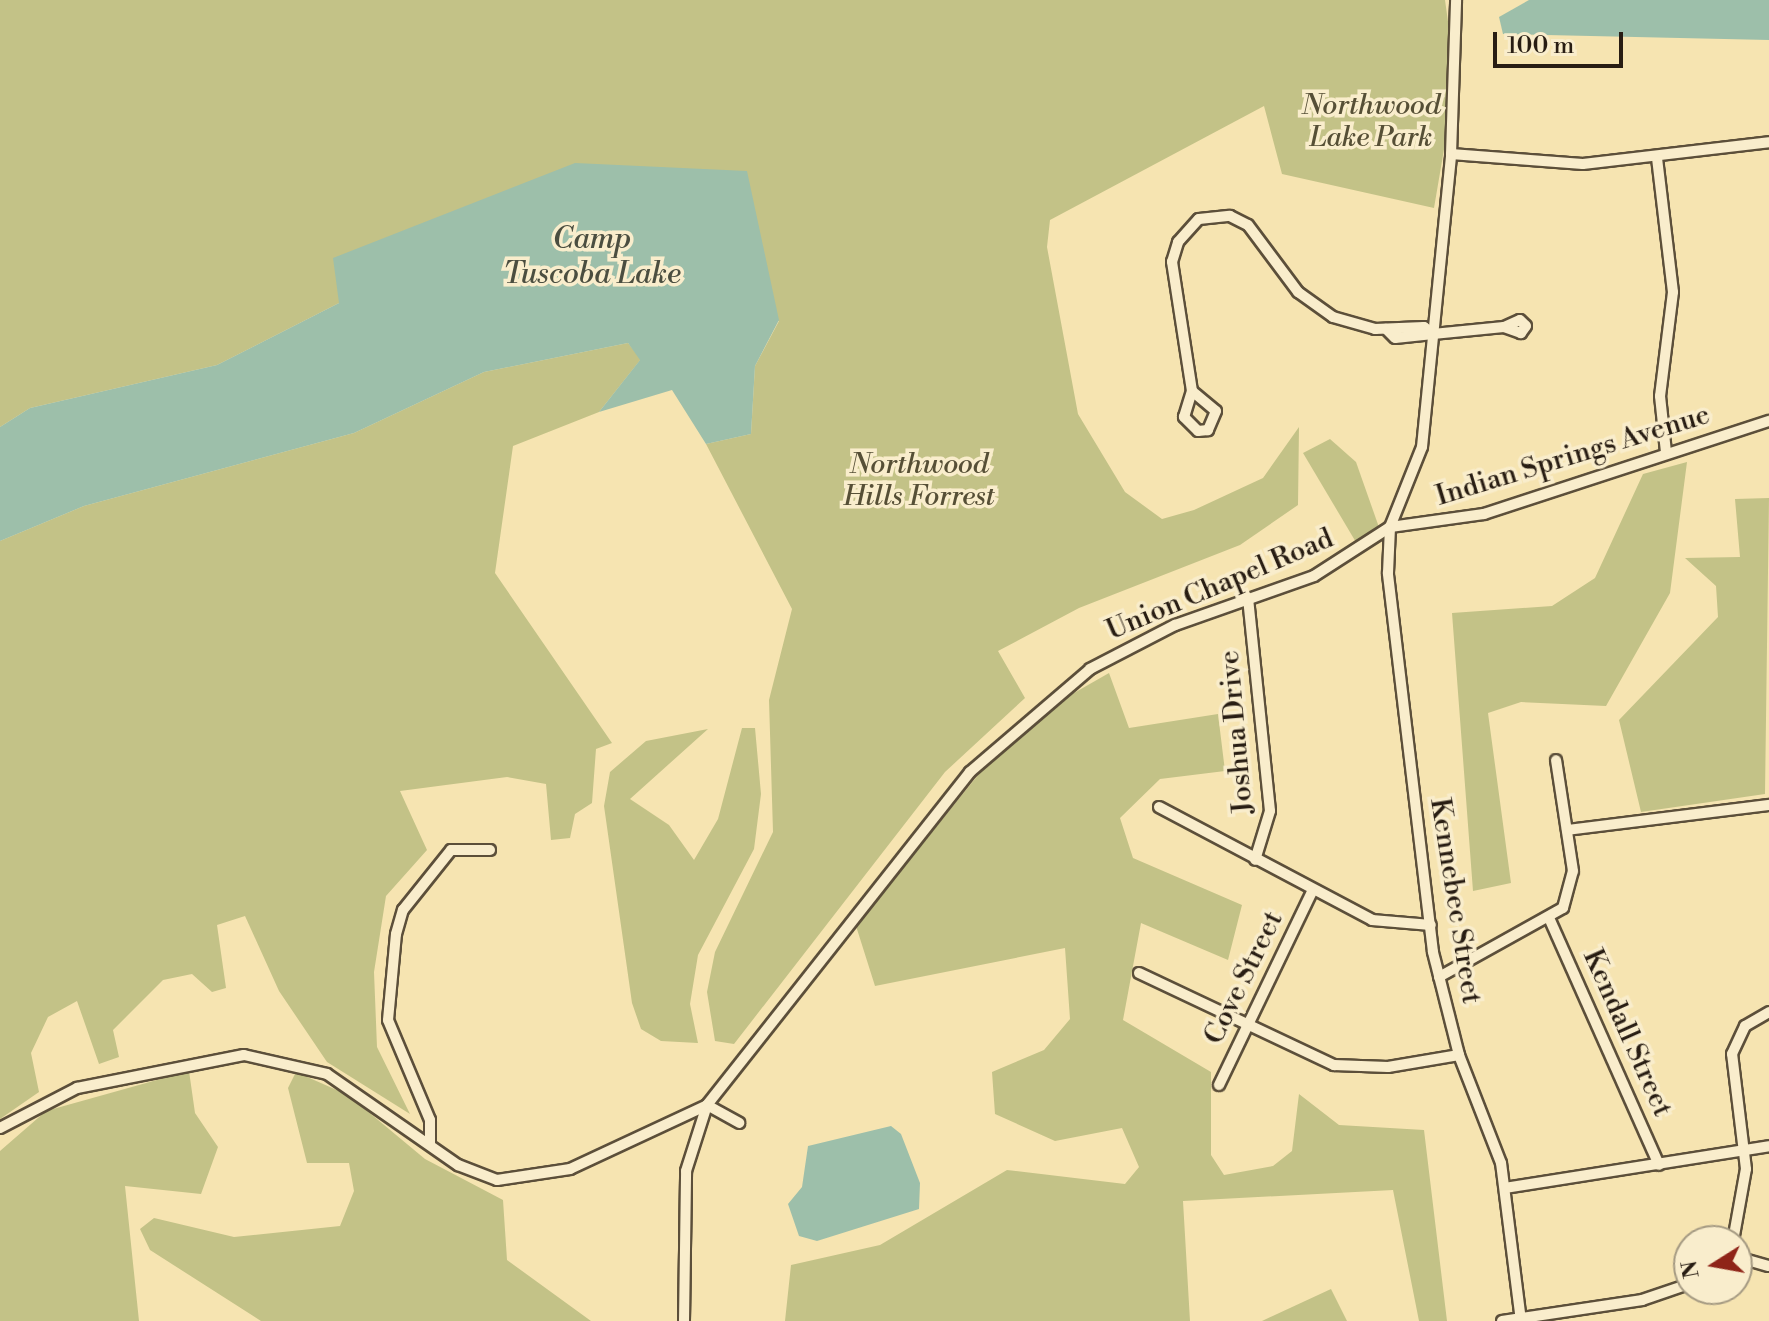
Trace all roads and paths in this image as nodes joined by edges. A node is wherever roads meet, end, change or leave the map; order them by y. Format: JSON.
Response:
{"nodes":[{"id":1,"x":1456,"y":0,"type":"edge"},
{"id":2,"x":1769,"y":142,"type":"edge"},
{"id":3,"x":1451,"y":154,"type":"junction"},
{"id":4,"x":1657,"y":158,"type":"junction"},
{"id":5,"x":1504,"y":327,"type":"dead end"},
{"id":6,"x":1433,"y":334,"type":"junction"},
{"id":7,"x":1192,"y":391,"type":"dead end"},
{"id":8,"x":1769,"y":421,"type":"edge"},
{"id":9,"x":1666,"y":452,"type":"junction"},
{"id":10,"x":1390,"y":527,"type":"junction"},
{"id":11,"x":1248,"y":598,"type":"junction"},
{"id":12,"x":1556,"y":760,"type":"dead end"},
{"id":13,"x":1769,"y":805,"type":"edge"},
{"id":14,"x":1159,"y":807,"type":"dead end"},
{"id":15,"x":1567,"y":830,"type":"junction"},
{"id":16,"x":490,"y":850,"type":"dead end"},
{"id":17,"x":1255,"y":860,"type":"junction"},
{"id":18,"x":1312,"y":892,"type":"junction"},
{"id":19,"x":1550,"y":920,"type":"junction"},
{"id":20,"x":1431,"y":925,"type":"junction"},
{"id":21,"x":1139,"y":973,"type":"dead end"},
{"id":22,"x":1439,"y":977,"type":"junction"},
{"id":23,"x":1769,"y":1012,"type":"edge"},
{"id":24,"x":1248,"y":1026,"type":"junction"},
{"id":25,"x":1459,"y":1055,"type":"junction"},
{"id":26,"x":1219,"y":1085,"type":"dead end"},
{"id":27,"x":707,"y":1105,"type":"junction"},
{"id":28,"x":739,"y":1123,"type":"dead end"},
{"id":29,"x":0,"y":1128,"type":"edge"},
{"id":30,"x":430,"y":1144,"type":"junction"},
{"id":31,"x":1769,"y":1146,"type":"edge"},
{"id":32,"x":1744,"y":1150,"type":"junction"},
{"id":33,"x":1659,"y":1165,"type":"junction"},
{"id":34,"x":1505,"y":1188,"type":"junction"},
{"id":35,"x":1739,"y":1225,"type":"edge"},
{"id":36,"x":1673,"y":1289,"type":"edge"},
{"id":37,"x":1521,"y":1319,"type":"edge"},
{"id":38,"x":684,"y":1321,"type":"edge"},
{"id":39,"x":1502,"y":1321,"type":"edge"}],
"edges":[{"from":1,"to":3,"type":"street"},
{"from":2,"to":4,"type":"street"},
{"from":3,"to":4,"type":"street"},
{"from":3,"to":6,"type":"street"},
{"from":4,"to":9,"type":"street"},
{"from":5,"to":6,"type":"street"},
{"from":6,"to":7,"type":"street"},
{"from":6,"to":10,"type":"street"},
{"from":8,"to":9,"type":"street","name":"Indian Springs Avenue"},
{"from":9,"to":10,"type":"street","name":"Indian Springs Avenue"},
{"from":10,"to":11,"type":"street","name":"Union Chapel Road"},
{"from":10,"to":20,"type":"street","name":"Kennebec Street"},
{"from":11,"to":17,"type":"street","name":"Joshua Drive"},
{"from":11,"to":27,"type":"street","name":"Union Chapel Road"},
{"from":12,"to":15,"type":"street"},
{"from":13,"to":15,"type":"street"},
{"from":14,"to":17,"type":"street"},
{"from":15,"to":19,"type":"street"},
{"from":16,"to":30,"type":"street"},
{"from":17,"to":18,"type":"street"},
{"from":18,"to":20,"type":"street"},
{"from":18,"to":24,"type":"street","name":"Cove Street"},
{"from":19,"to":22,"type":"street"},
{"from":19,"to":33,"type":"street","name":"Kendall Street"},
{"from":20,"to":22,"type":"street","name":"Kennebec Street"},
{"from":21,"to":24,"type":"street"},
{"from":22,"to":25,"type":"street","name":"Kennebec Street"},
{"from":23,"to":32,"type":"street"},
{"from":24,"to":25,"type":"street"},
{"from":24,"to":26,"type":"street","name":"Cove Street"},
{"from":25,"to":34,"type":"street","name":"Kennebec Street"},
{"from":27,"to":28,"type":"street"},
{"from":27,"to":30,"type":"street"},
{"from":27,"to":38,"type":"street","name":"Union Chapel Road"},
{"from":29,"to":30,"type":"street"},
{"from":31,"to":32,"type":"street"},
{"from":32,"to":33,"type":"street"},
{"from":32,"to":35,"type":"street"},
{"from":33,"to":34,"type":"street"},
{"from":34,"to":37,"type":"street","name":"Kennebec Street"},
{"from":36,"to":37,"type":"street"},
{"from":37,"to":39,"type":"street"}]}
